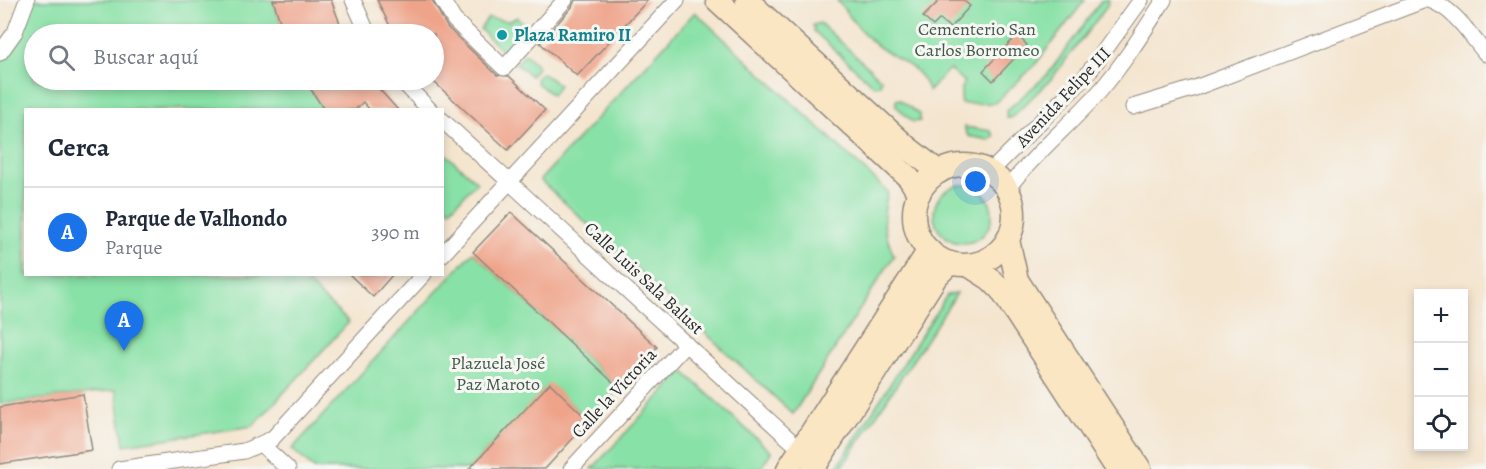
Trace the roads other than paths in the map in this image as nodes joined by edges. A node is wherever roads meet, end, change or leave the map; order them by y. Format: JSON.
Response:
{"nodes":[{"id":1,"x":27,"y":0,"type":"edge"},
{"id":2,"x":353,"y":0,"type":"edge"},
{"id":3,"x":442,"y":0,"type":"edge"},
{"id":4,"x":565,"y":0,"type":"edge"},
{"id":5,"x":677,"y":0,"type":"edge"},
{"id":6,"x":717,"y":0,"type":"edge"},
{"id":7,"x":747,"y":0,"type":"edge"},
{"id":8,"x":1141,"y":0,"type":"edge"},
{"id":9,"x":1164,"y":0,"type":"edge"},
{"id":10,"x":1427,"y":0,"type":"edge"},
{"id":11,"x":364,"y":24,"type":"edge"},
{"id":12,"x":0,"y":53,"type":"edge"},
{"id":13,"x":1486,"y":54,"type":"edge"},
{"id":14,"x":411,"y":90,"type":"edge"},
{"id":15,"x":1133,"y":107,"type":"dead end"},
{"id":16,"x":428,"y":108,"type":"edge"},
{"id":17,"x":444,"y":122,"type":"edge"},
{"id":18,"x":939,"y":172,"type":"junction"},
{"id":19,"x":990,"y":172,"type":"junction"},
{"id":20,"x":510,"y":181,"type":"junction"},
{"id":21,"x":1007,"y":189,"type":"junction"},
{"id":22,"x":919,"y":194,"type":"junction"},
{"id":23,"x":1008,"y":240,"type":"junction"},
{"id":24,"x":928,"y":250,"type":"junction"},
{"id":25,"x":444,"y":253,"type":"edge"},
{"id":26,"x":959,"y":264,"type":"junction"},
{"id":27,"x":422,"y":276,"type":"edge"},
{"id":28,"x":686,"y":344,"type":"junction"},
{"id":29,"x":262,"y":445,"type":"junction"},
{"id":30,"x":801,"y":449,"type":"junction"},
{"id":31,"x":819,"y":460,"type":"edge"},
{"id":32,"x":119,"y":469,"type":"edge"},
{"id":33,"x":288,"y":469,"type":"edge"},
{"id":34,"x":571,"y":469,"type":"edge"},
{"id":35,"x":788,"y":469,"type":"edge"},
{"id":36,"x":1117,"y":469,"type":"edge"},
{"id":37,"x":1140,"y":469,"type":"edge"}],
"edges":[{"from":1,"to":12,"type":"street"},
{"from":2,"to":11,"type":"street"},
{"from":3,"to":4,"type":"street"},
{"from":5,"to":20,"type":"street"},
{"from":6,"to":22,"type":"main road"},
{"from":7,"to":18,"type":"main road"},
{"from":8,"to":19,"type":"street","name":"Avenida Felipe III"},
{"from":9,"to":21,"type":"street","name":"Avenida Felipe III"},
{"from":10,"to":13,"type":"street"},
{"from":10,"to":15,"type":"street"},
{"from":14,"to":16,"type":"street"},
{"from":17,"to":20,"type":"street","name":"Calle Luis Sala Balust"},
{"from":18,"to":19,"type":"main road"},
{"from":18,"to":22,"type":"main road"},
{"from":19,"to":21,"type":"main road"},
{"from":20,"to":25,"type":"street"},
{"from":20,"to":28,"type":"street","name":"Calle Luis Sala Balust"},
{"from":21,"to":23,"type":"main road"},
{"from":22,"to":24,"type":"main road"},
{"from":23,"to":26,"type":"main road"},
{"from":23,"to":37,"type":"main road"},
{"from":24,"to":26,"type":"main road"},
{"from":24,"to":30,"type":"main road"},
{"from":26,"to":31,"type":"main road"},
{"from":26,"to":36,"type":"main road"},
{"from":27,"to":29,"type":"street"},
{"from":28,"to":30,"type":"street","name":"Calle Luis Sala Balust"},
{"from":28,"to":34,"type":"street","name":"Calle la Victoria"},
{"from":29,"to":32,"type":"street"},
{"from":29,"to":33,"type":"street"},
{"from":30,"to":31,"type":"street"},
{"from":30,"to":35,"type":"main road"}]}
